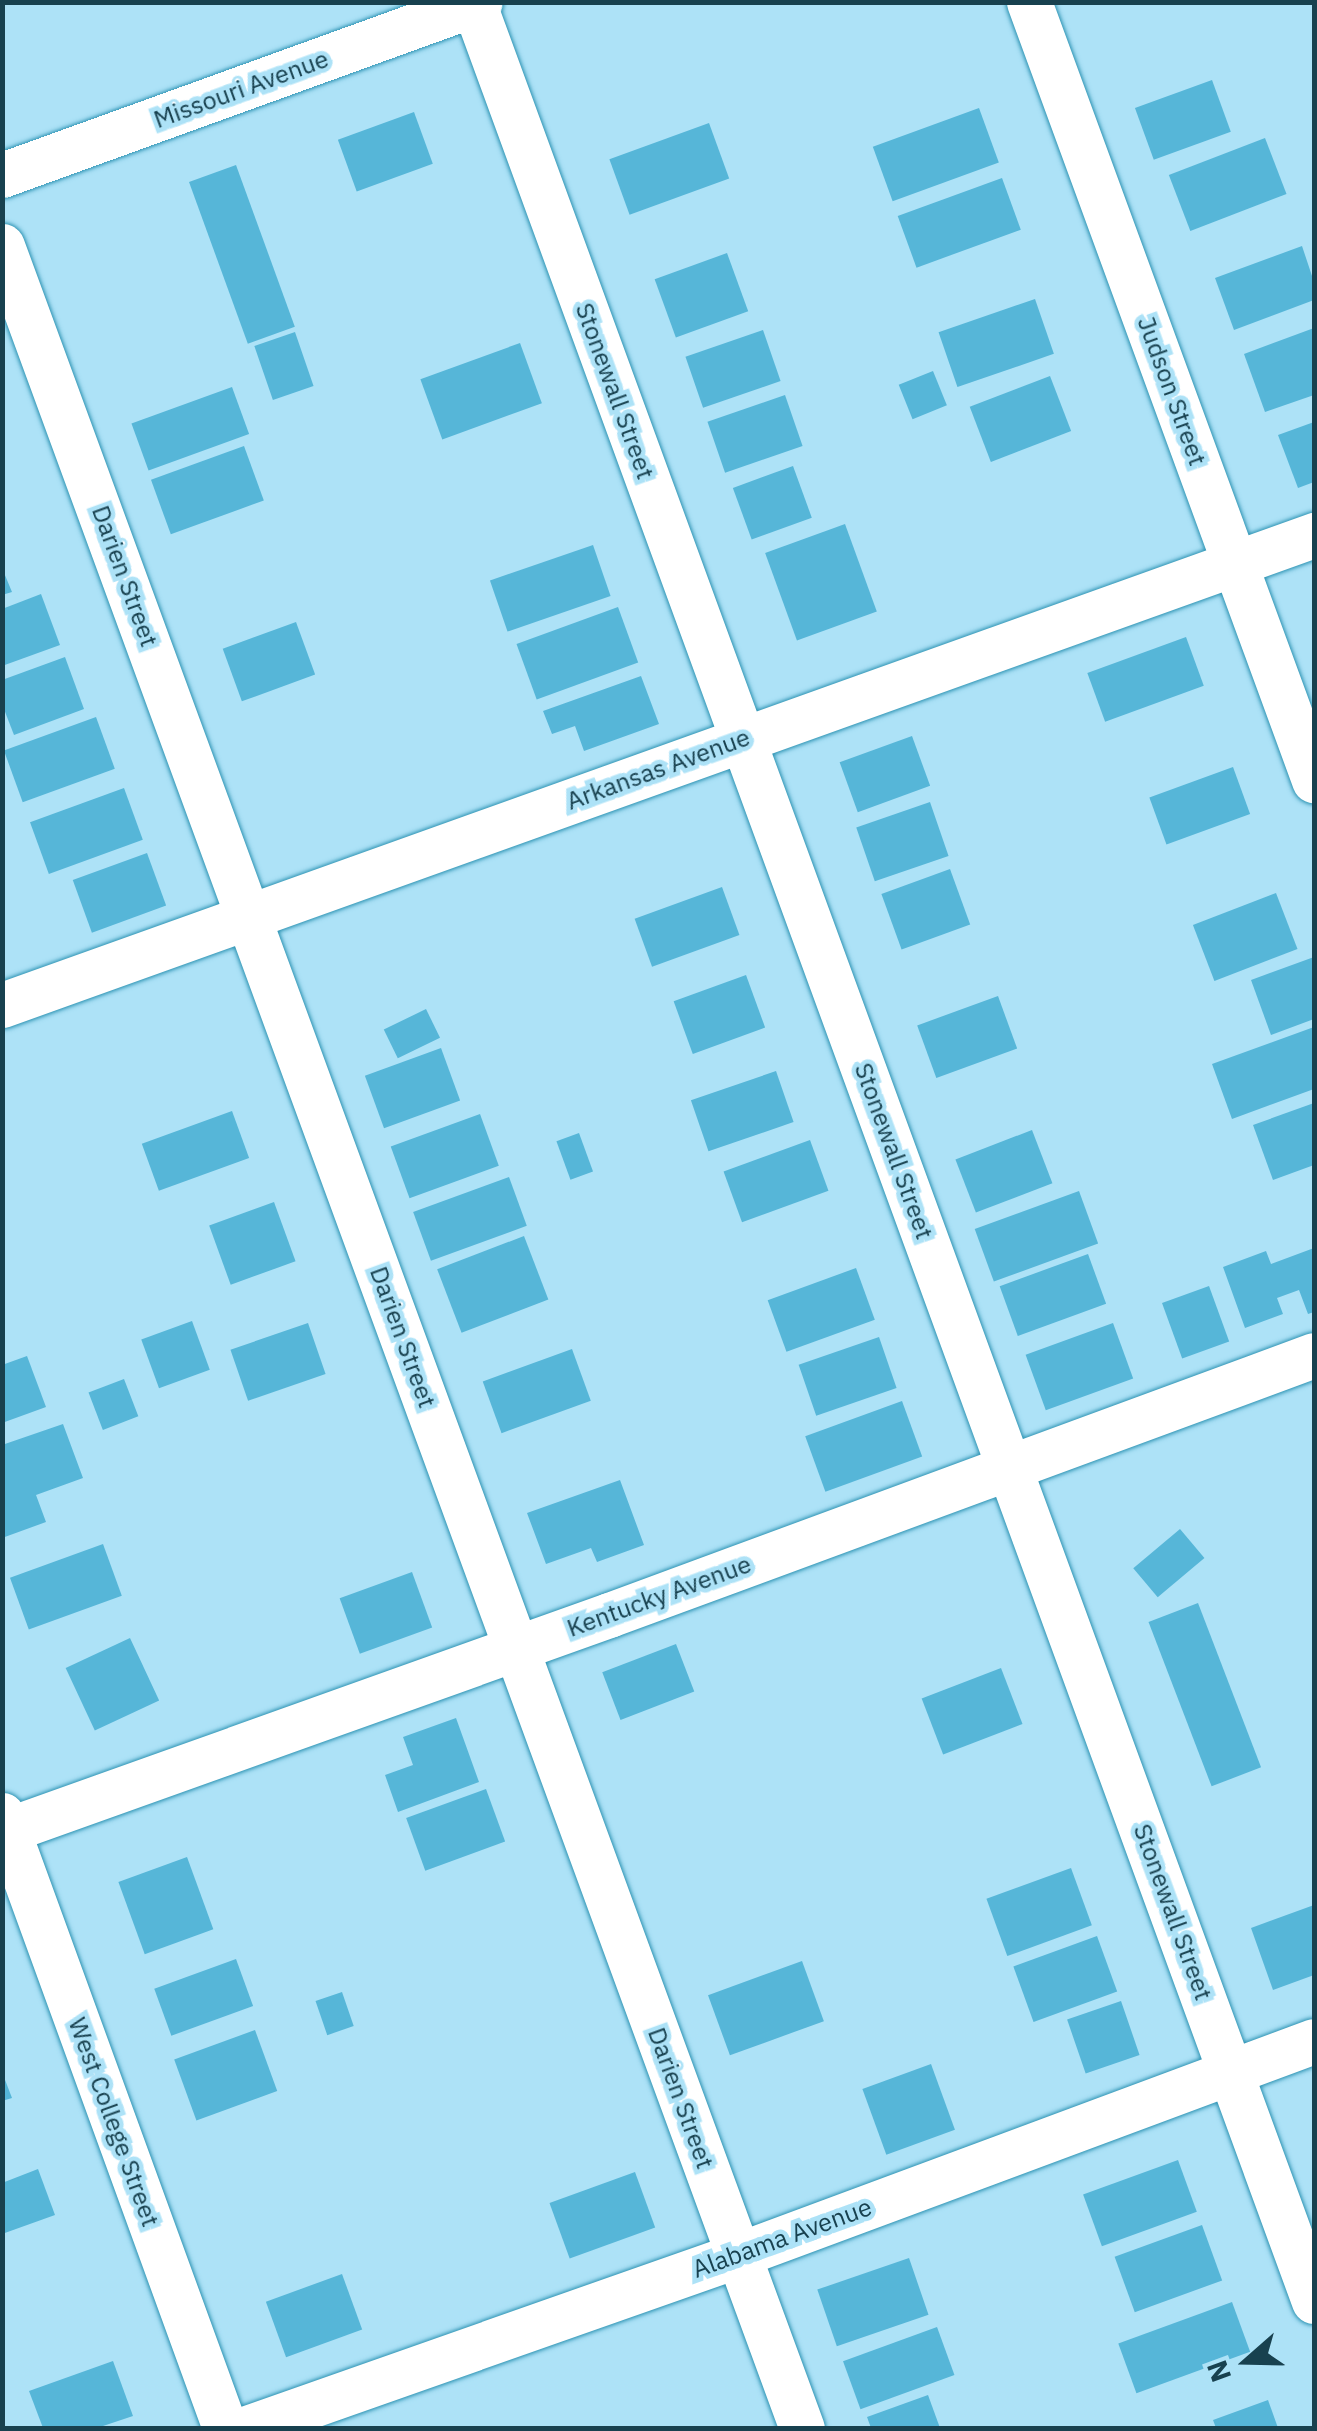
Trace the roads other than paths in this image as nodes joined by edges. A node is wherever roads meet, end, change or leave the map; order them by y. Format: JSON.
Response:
{"nodes":[{"id":1,"x":1029,"y":2,"type":"edge"},
{"id":2,"x":476,"y":3,"type":"edge"},
{"id":3,"x":2,"y":174,"type":"edge"},
{"id":4,"x":2,"y":246,"type":"edge"},
{"id":5,"x":1314,"y":535,"type":"edge"},
{"id":6,"x":1234,"y":564,"type":"junction"},
{"id":7,"x":742,"y":739,"type":"junction"},
{"id":8,"x":1314,"y":780,"type":"edge"},
{"id":9,"x":250,"y":916,"type":"junction"},
{"id":10,"x":2,"y":1006,"type":"edge"},
{"id":11,"x":1314,"y":1355,"type":"edge"},
{"id":12,"x":1010,"y":1467,"type":"junction"},
{"id":13,"x":516,"y":1647,"type":"junction"},
{"id":14,"x":4,"y":1826,"type":"edge"},
{"id":15,"x":1314,"y":2040,"type":"edge"},
{"id":16,"x":1231,"y":2072,"type":"junction"},
{"id":17,"x":738,"y":2254,"type":"junction"},
{"id":18,"x":1314,"y":2300,"type":"edge"},
{"id":19,"x":225,"y":2428,"type":"edge"},
{"id":20,"x":247,"y":2428,"type":"edge"},
{"id":21,"x":802,"y":2428,"type":"edge"}],
"edges":[{"from":1,"to":6,"type":"street","name":"Judson Street"},
{"from":2,"to":3,"type":"street","name":"Missouri Avenue"},
{"from":2,"to":7,"type":"street","name":"Stonewall Street"},
{"from":4,"to":9,"type":"street","name":"Darien Street"},
{"from":5,"to":6,"type":"street","name":"Arkansas Avenue"},
{"from":6,"to":7,"type":"street","name":"Arkansas Avenue"},
{"from":6,"to":8,"type":"street","name":"Judson Street"},
{"from":7,"to":9,"type":"street","name":"Arkansas Avenue"},
{"from":7,"to":12,"type":"street","name":"Stonewall Street"},
{"from":9,"to":10,"type":"street","name":"Arkansas Avenue"},
{"from":9,"to":13,"type":"street","name":"Darien Street"},
{"from":11,"to":12,"type":"street","name":"Kentucky Avenue"},
{"from":12,"to":13,"type":"street","name":"Kentucky Avenue"},
{"from":12,"to":16,"type":"street","name":"Stonewall Street"},
{"from":13,"to":14,"type":"street","name":"Kentucky Avenue"},
{"from":13,"to":17,"type":"street","name":"Darien Street"},
{"from":14,"to":19,"type":"street","name":"West College Street"},
{"from":15,"to":16,"type":"street","name":"Alabama Avenue"},
{"from":16,"to":17,"type":"street","name":"Alabama Avenue"},
{"from":16,"to":18,"type":"street","name":"Stonewall Street"},
{"from":17,"to":20,"type":"street","name":"Alabama Avenue"},
{"from":17,"to":21,"type":"street","name":"Darien Street"}]}
